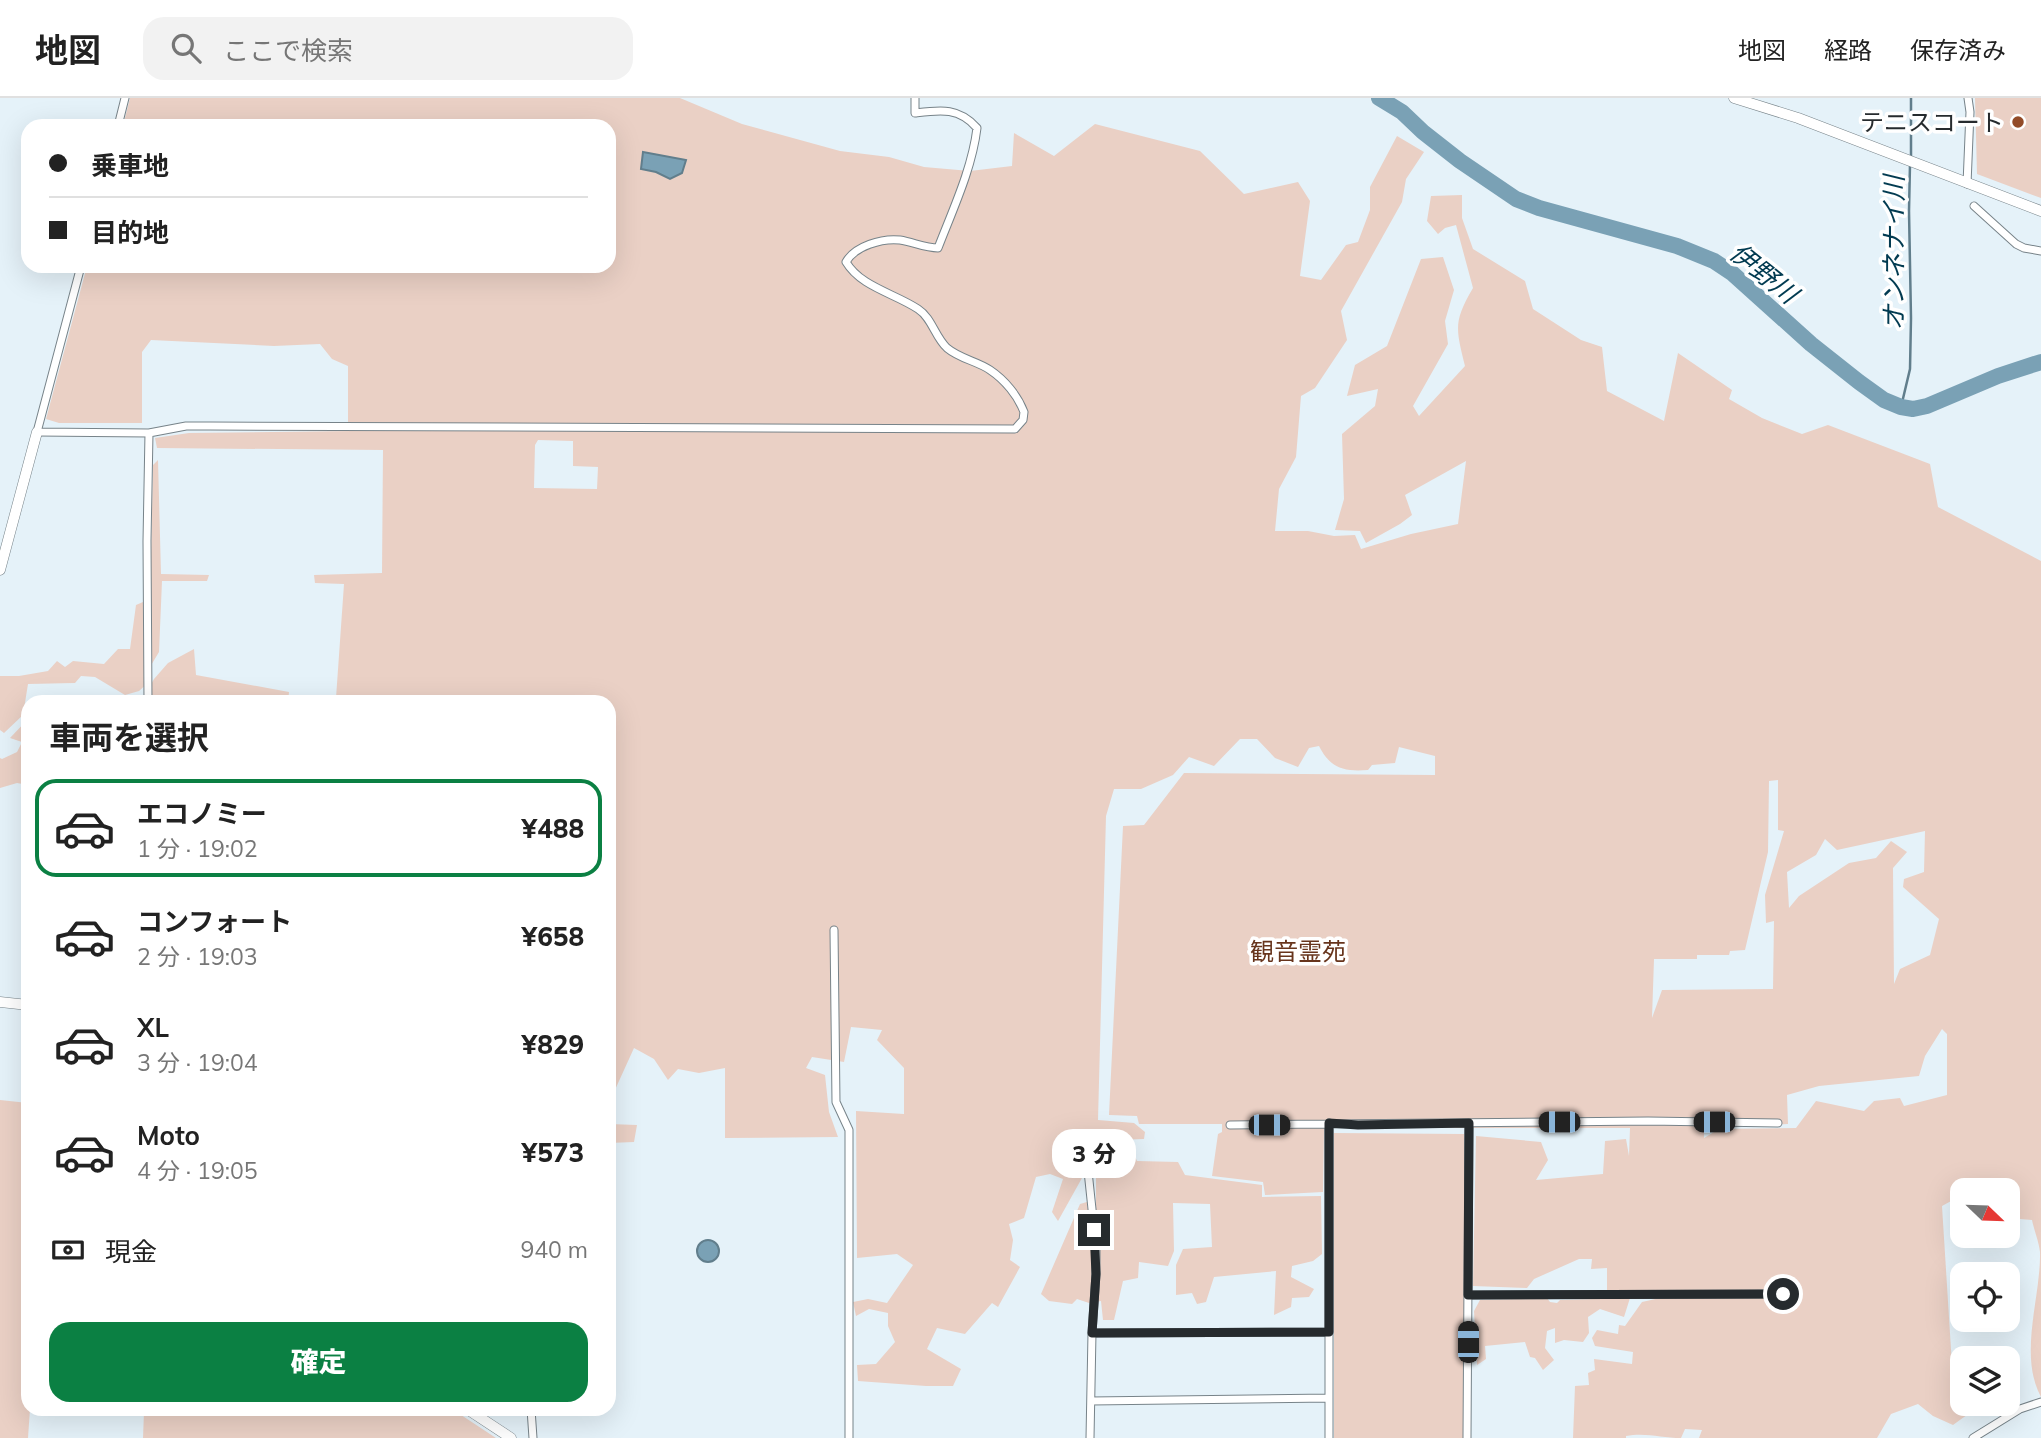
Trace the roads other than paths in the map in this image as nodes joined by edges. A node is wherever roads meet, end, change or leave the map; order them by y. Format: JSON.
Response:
{"nodes":[{"id":1,"x":125,"y":98,"type":"edge"},
{"id":2,"x":915,"y":98,"type":"edge"},
{"id":3,"x":1734,"y":98,"type":"edge"},
{"id":4,"x":1968,"y":98,"type":"edge"},
{"id":5,"x":120,"y":119,"type":"edge"},
{"id":6,"x":1967,"y":184,"type":"junction"},
{"id":7,"x":1974,"y":206,"type":"dead end"},
{"id":8,"x":2041,"y":211,"type":"edge"},
{"id":9,"x":2041,"y":251,"type":"edge"},
{"id":10,"x":79,"y":273,"type":"edge"},
{"id":11,"x":37,"y":432,"type":"junction"},
{"id":12,"x":149,"y":433,"type":"junction"},
{"id":13,"x":0,"y":570,"type":"edge"},
{"id":14,"x":148,"y":695,"type":"edge"},
{"id":15,"x":834,"y":930,"type":"dead end"},
{"id":16,"x":0,"y":1002,"type":"edge"},
{"id":17,"x":21,"y":1004,"type":"edge"},
{"id":18,"x":1778,"y":1122,"type":"dead end"},
{"id":19,"x":1329,"y":1123,"type":"junction"},
{"id":20,"x":1469,"y":1123,"type":"junction"},
{"id":21,"x":1230,"y":1125,"type":"dead end"},
{"id":22,"x":1088,"y":1171,"type":"dead end"},
{"id":23,"x":1783,"y":1294,"type":"dead end"},
{"id":24,"x":1468,"y":1295,"type":"junction"},
{"id":25,"x":1329,"y":1332,"type":"junction"},
{"id":26,"x":1092,"y":1333,"type":"junction"},
{"id":27,"x":1329,"y":1398,"type":"junction"},
{"id":28,"x":1091,"y":1401,"type":"junction"},
{"id":29,"x":2041,"y":1402,"type":"edge"},
{"id":30,"x":478,"y":1416,"type":"edge"},
{"id":31,"x":531,"y":1416,"type":"edge"},
{"id":32,"x":511,"y":1438,"type":"edge"},
{"id":33,"x":533,"y":1438,"type":"edge"},
{"id":34,"x":849,"y":1438,"type":"edge"},
{"id":35,"x":1090,"y":1438,"type":"edge"},
{"id":36,"x":1329,"y":1438,"type":"edge"},
{"id":37,"x":1467,"y":1438,"type":"edge"},
{"id":38,"x":1973,"y":1438,"type":"edge"}],
"edges":[{"from":1,"to":5,"type":"street"},
{"from":2,"to":12,"type":"street"},
{"from":3,"to":6,"type":"main road"},
{"from":4,"to":6,"type":"street"},
{"from":6,"to":8,"type":"main road"},
{"from":7,"to":9,"type":"street"},
{"from":10,"to":11,"type":"street"},
{"from":11,"to":12,"type":"street"},
{"from":11,"to":13,"type":"main road"},
{"from":12,"to":14,"type":"street"},
{"from":15,"to":34,"type":"street"},
{"from":16,"to":17,"type":"main road"},
{"from":18,"to":20,"type":"street"},
{"from":19,"to":20,"type":"street"},
{"from":19,"to":21,"type":"street"},
{"from":19,"to":25,"type":"street"},
{"from":20,"to":24,"type":"street"},
{"from":22,"to":26,"type":"street"},
{"from":23,"to":24,"type":"street"},
{"from":24,"to":37,"type":"street"},
{"from":25,"to":26,"type":"street"},
{"from":25,"to":27,"type":"street"},
{"from":26,"to":28,"type":"street"},
{"from":27,"to":28,"type":"street"},
{"from":27,"to":36,"type":"street"},
{"from":28,"to":35,"type":"street"},
{"from":29,"to":38,"type":"street"},
{"from":30,"to":32,"type":"main road"},
{"from":31,"to":33,"type":"street"}]}
